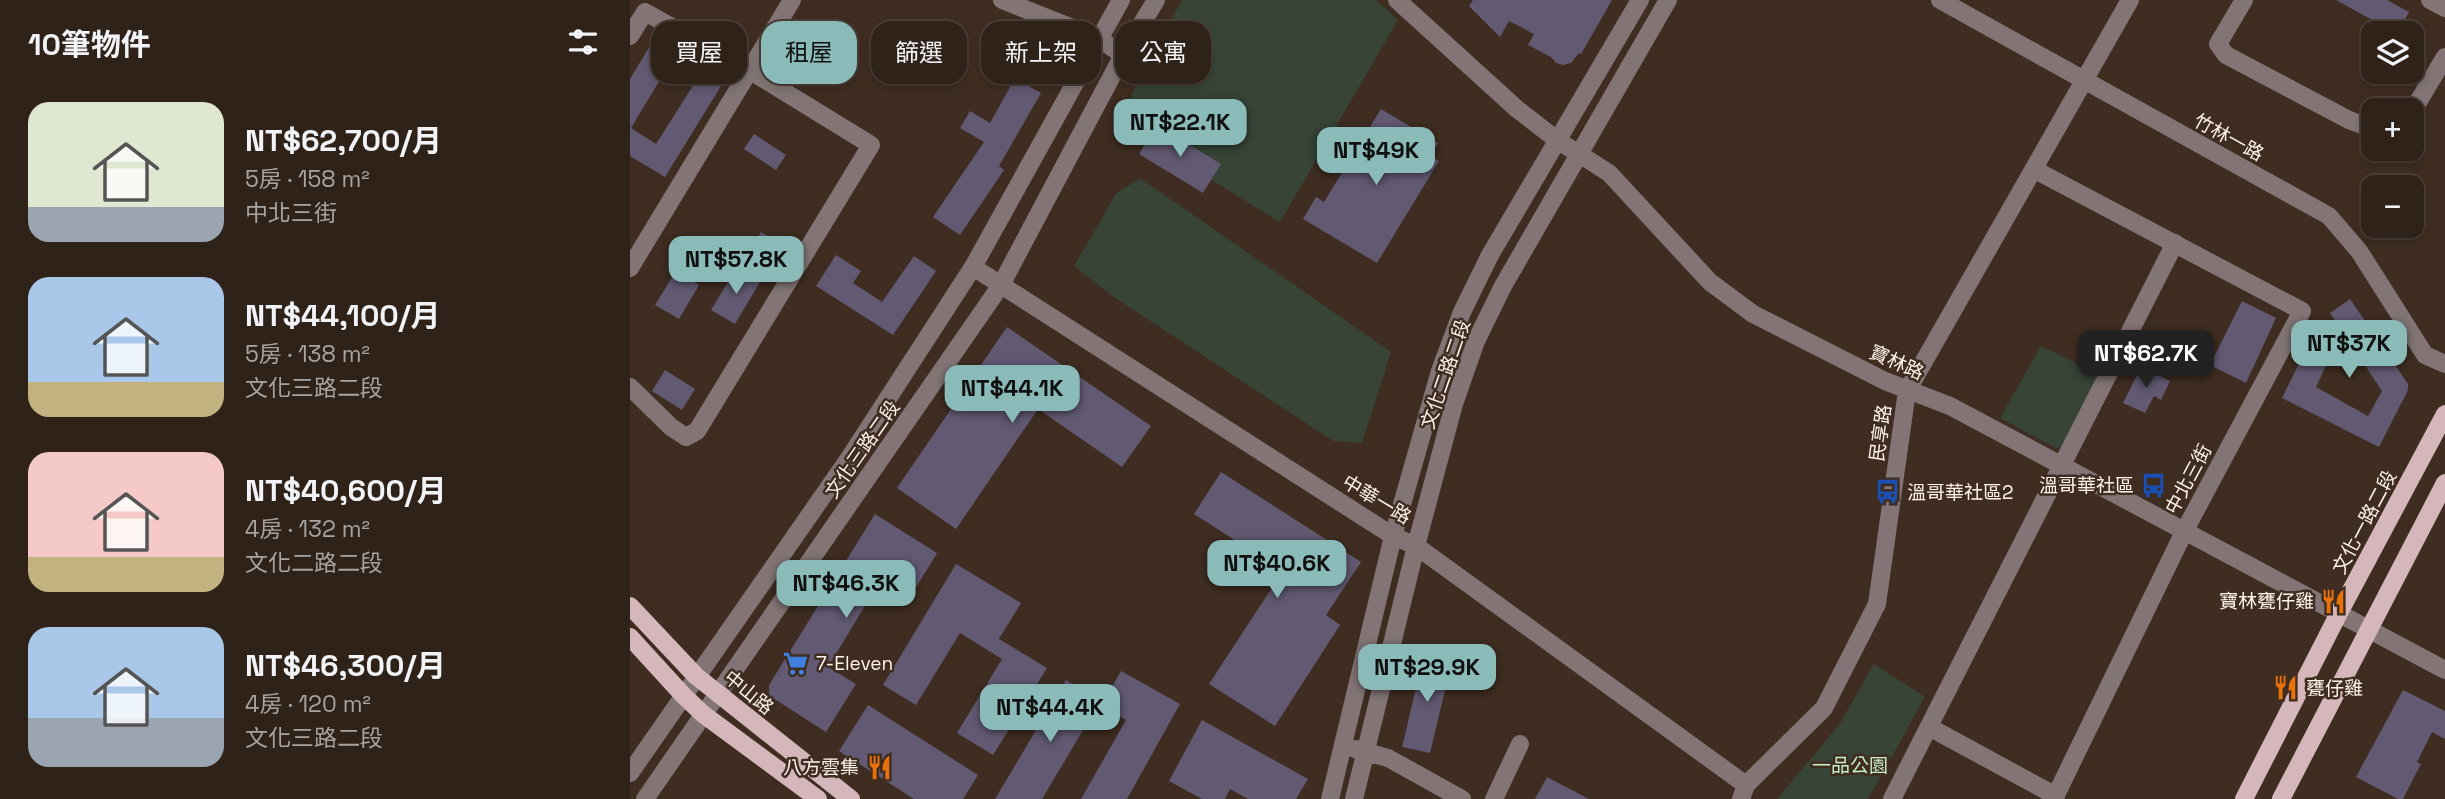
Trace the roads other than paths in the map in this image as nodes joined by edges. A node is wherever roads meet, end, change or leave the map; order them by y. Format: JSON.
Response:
{"nodes":[{"id":1,"x":792,"y":0,"type":"edge"},
{"id":2,"x":1002,"y":0,"type":"edge"},
{"id":3,"x":1121,"y":0,"type":"edge"},
{"id":4,"x":1156,"y":0,"type":"edge"},
{"id":5,"x":1397,"y":0,"type":"edge"},
{"id":6,"x":1640,"y":0,"type":"edge"},
{"id":7,"x":1668,"y":0,"type":"edge"},
{"id":8,"x":1940,"y":0,"type":"edge"},
{"id":9,"x":2130,"y":0,"type":"edge"},
{"id":10,"x":2244,"y":0,"type":"edge"},
{"id":11,"x":2430,"y":0,"type":"edge"},
{"id":12,"x":2445,"y":8,"type":"edge"},
{"id":13,"x":1055,"y":21,"type":"edge"},
{"id":14,"x":1143,"y":21,"type":"edge"},
{"id":15,"x":1101,"y":33,"type":"edge"},
{"id":16,"x":630,"y":36,"type":"edge"},
{"id":17,"x":2445,"y":57,"type":"edge"},
{"id":18,"x":749,"y":70,"type":"junction"},
{"id":19,"x":1115,"y":70,"type":"edge"},
{"id":20,"x":2084,"y":80,"type":"junction"},
{"id":21,"x":1073,"y":84,"type":"edge"},
{"id":22,"x":2420,"y":98,"type":"edge"},
{"id":23,"x":2361,"y":124,"type":"edge"},
{"id":24,"x":1557,"y":141,"type":"junction"},
{"id":25,"x":1578,"y":155,"type":"junction"},
{"id":26,"x":2035,"y":170,"type":"junction"},
{"id":27,"x":2175,"y":243,"type":"junction"},
{"id":28,"x":974,"y":267,"type":"junction"},
{"id":29,"x":630,"y":268,"type":"edge"},
{"id":30,"x":1001,"y":285,"type":"junction"},
{"id":31,"x":2445,"y":364,"type":"edge"},
{"id":32,"x":630,"y":387,"type":"edge"},
{"id":33,"x":1907,"y":391,"type":"junction"},
{"id":34,"x":2445,"y":414,"type":"edge"},
{"id":35,"x":2062,"y":467,"type":"junction"},
{"id":36,"x":2445,"y":483,"type":"edge"},
{"id":37,"x":2183,"y":532,"type":"junction"},
{"id":38,"x":1393,"y":536,"type":"junction"},
{"id":39,"x":1416,"y":546,"type":"junction"},
{"id":40,"x":630,"y":606,"type":"edge"},
{"id":41,"x":2339,"y":613,"type":"junction"},
{"id":42,"x":2369,"y":629,"type":"junction"},
{"id":43,"x":630,"y":637,"type":"edge"},
{"id":44,"x":2445,"y":670,"type":"edge"},
{"id":45,"x":696,"y":676,"type":"junction"},
{"id":46,"x":718,"y":694,"type":"junction"},
{"id":47,"x":682,"y":695,"type":"junction"},
{"id":48,"x":704,"y":714,"type":"junction"},
{"id":49,"x":1929,"y":727,"type":"junction"},
{"id":50,"x":1520,"y":744,"type":"dead end"},
{"id":51,"x":1343,"y":747,"type":"junction"},
{"id":52,"x":1366,"y":752,"type":"junction"},
{"id":53,"x":630,"y":773,"type":"edge"},
{"id":54,"x":1743,"y":792,"type":"edge"},
{"id":55,"x":2055,"y":797,"type":"edge"},
{"id":56,"x":645,"y":799,"type":"edge"},
{"id":57,"x":818,"y":799,"type":"edge"},
{"id":58,"x":851,"y":799,"type":"edge"},
{"id":59,"x":1330,"y":799,"type":"edge"},
{"id":60,"x":1354,"y":799,"type":"edge"},
{"id":61,"x":1462,"y":799,"type":"edge"},
{"id":62,"x":1494,"y":799,"type":"edge"},
{"id":63,"x":1892,"y":799,"type":"edge"},
{"id":64,"x":2244,"y":799,"type":"edge"},
{"id":65,"x":2281,"y":799,"type":"edge"}],
"edges":[{"from":1,"to":18,"type":"street"},
{"from":2,"to":13,"type":"street"},
{"from":3,"to":15,"type":"street","name":"文化三路二段"},
{"from":4,"to":14,"type":"street","name":"文化三路二段"},
{"from":5,"to":24,"type":"street","name":"寶林路"},
{"from":6,"to":24,"type":"street","name":"文化二路二段"},
{"from":7,"to":25,"type":"street","name":"文化二路二段"},
{"from":8,"to":20,"type":"street","name":"竹林一路"},
{"from":9,"to":20,"type":"street","name":"民享路"},
{"from":10,"to":23,"type":"street"},
{"from":11,"to":12,"type":"street"},
{"from":16,"to":18,"type":"street"},
{"from":17,"to":22,"type":"street"},
{"from":18,"to":29,"type":"street"},
{"from":18,"to":32,"type":"street"},
{"from":19,"to":30,"type":"street","name":"文化三路二段"},
{"from":20,"to":26,"type":"street","name":"民享路"},
{"from":20,"to":31,"type":"street","name":"竹林一路"},
{"from":21,"to":28,"type":"street","name":"文化三路二段"},
{"from":24,"to":25,"type":"street","name":"寶林路"},
{"from":24,"to":38,"type":"street","name":"文化二路二段"},
{"from":25,"to":33,"type":"street","name":"寶林路"},
{"from":25,"to":39,"type":"street","name":"文化二路二段"},
{"from":26,"to":27,"type":"street","name":"中北三街"},
{"from":26,"to":33,"type":"street","name":"民享路"},
{"from":27,"to":35,"type":"street"},
{"from":27,"to":37,"type":"street","name":"中北三街"},
{"from":28,"to":30,"type":"street","name":"中華一路"},
{"from":28,"to":45,"type":"street","name":"文化三路二段"},
{"from":30,"to":38,"type":"street","name":"中華一路"},
{"from":30,"to":46,"type":"street","name":"文化三路二段"},
{"from":33,"to":35,"type":"street","name":"寶林路"},
{"from":33,"to":54,"type":"street","name":"民享路"},
{"from":34,"to":41,"type":"main road","name":"文化一路二段"},
{"from":35,"to":37,"type":"street","name":"寶林路"},
{"from":35,"to":49,"type":"street"},
{"from":36,"to":42,"type":"main road"},
{"from":37,"to":41,"type":"street","name":"寶林路"},
{"from":37,"to":55,"type":"street","name":"中北三街"},
{"from":38,"to":39,"type":"street","name":"中華一路"},
{"from":38,"to":51,"type":"street","name":"文化二路二段"},
{"from":39,"to":52,"type":"street","name":"文化二路二段"},
{"from":39,"to":54,"type":"street","name":"中華一路"},
{"from":40,"to":45,"type":"main road","name":"中山路"},
{"from":41,"to":42,"type":"street","name":"寶林路"},
{"from":41,"to":64,"type":"main road","name":"文化一路二段"},
{"from":42,"to":44,"type":"street","name":"寶林路"},
{"from":42,"to":65,"type":"main road"},
{"from":43,"to":47,"type":"main road"},
{"from":45,"to":46,"type":"main road","name":"中山路"},
{"from":45,"to":47,"type":"street","name":"文化三路二段"},
{"from":46,"to":48,"type":"street","name":"文化三路二段"},
{"from":46,"to":58,"type":"main road","name":"中山路"},
{"from":47,"to":48,"type":"main road"},
{"from":47,"to":53,"type":"street","name":"文化三路二段"},
{"from":48,"to":56,"type":"street","name":"文化三路二段"},
{"from":48,"to":57,"type":"main road"},
{"from":49,"to":55,"type":"street"},
{"from":49,"to":63,"type":"street"},
{"from":50,"to":62,"type":"street"},
{"from":51,"to":52,"type":"street"},
{"from":51,"to":59,"type":"street","name":"文化二路二段"},
{"from":52,"to":60,"type":"street","name":"文化二路二段"},
{"from":52,"to":61,"type":"street"}]}
